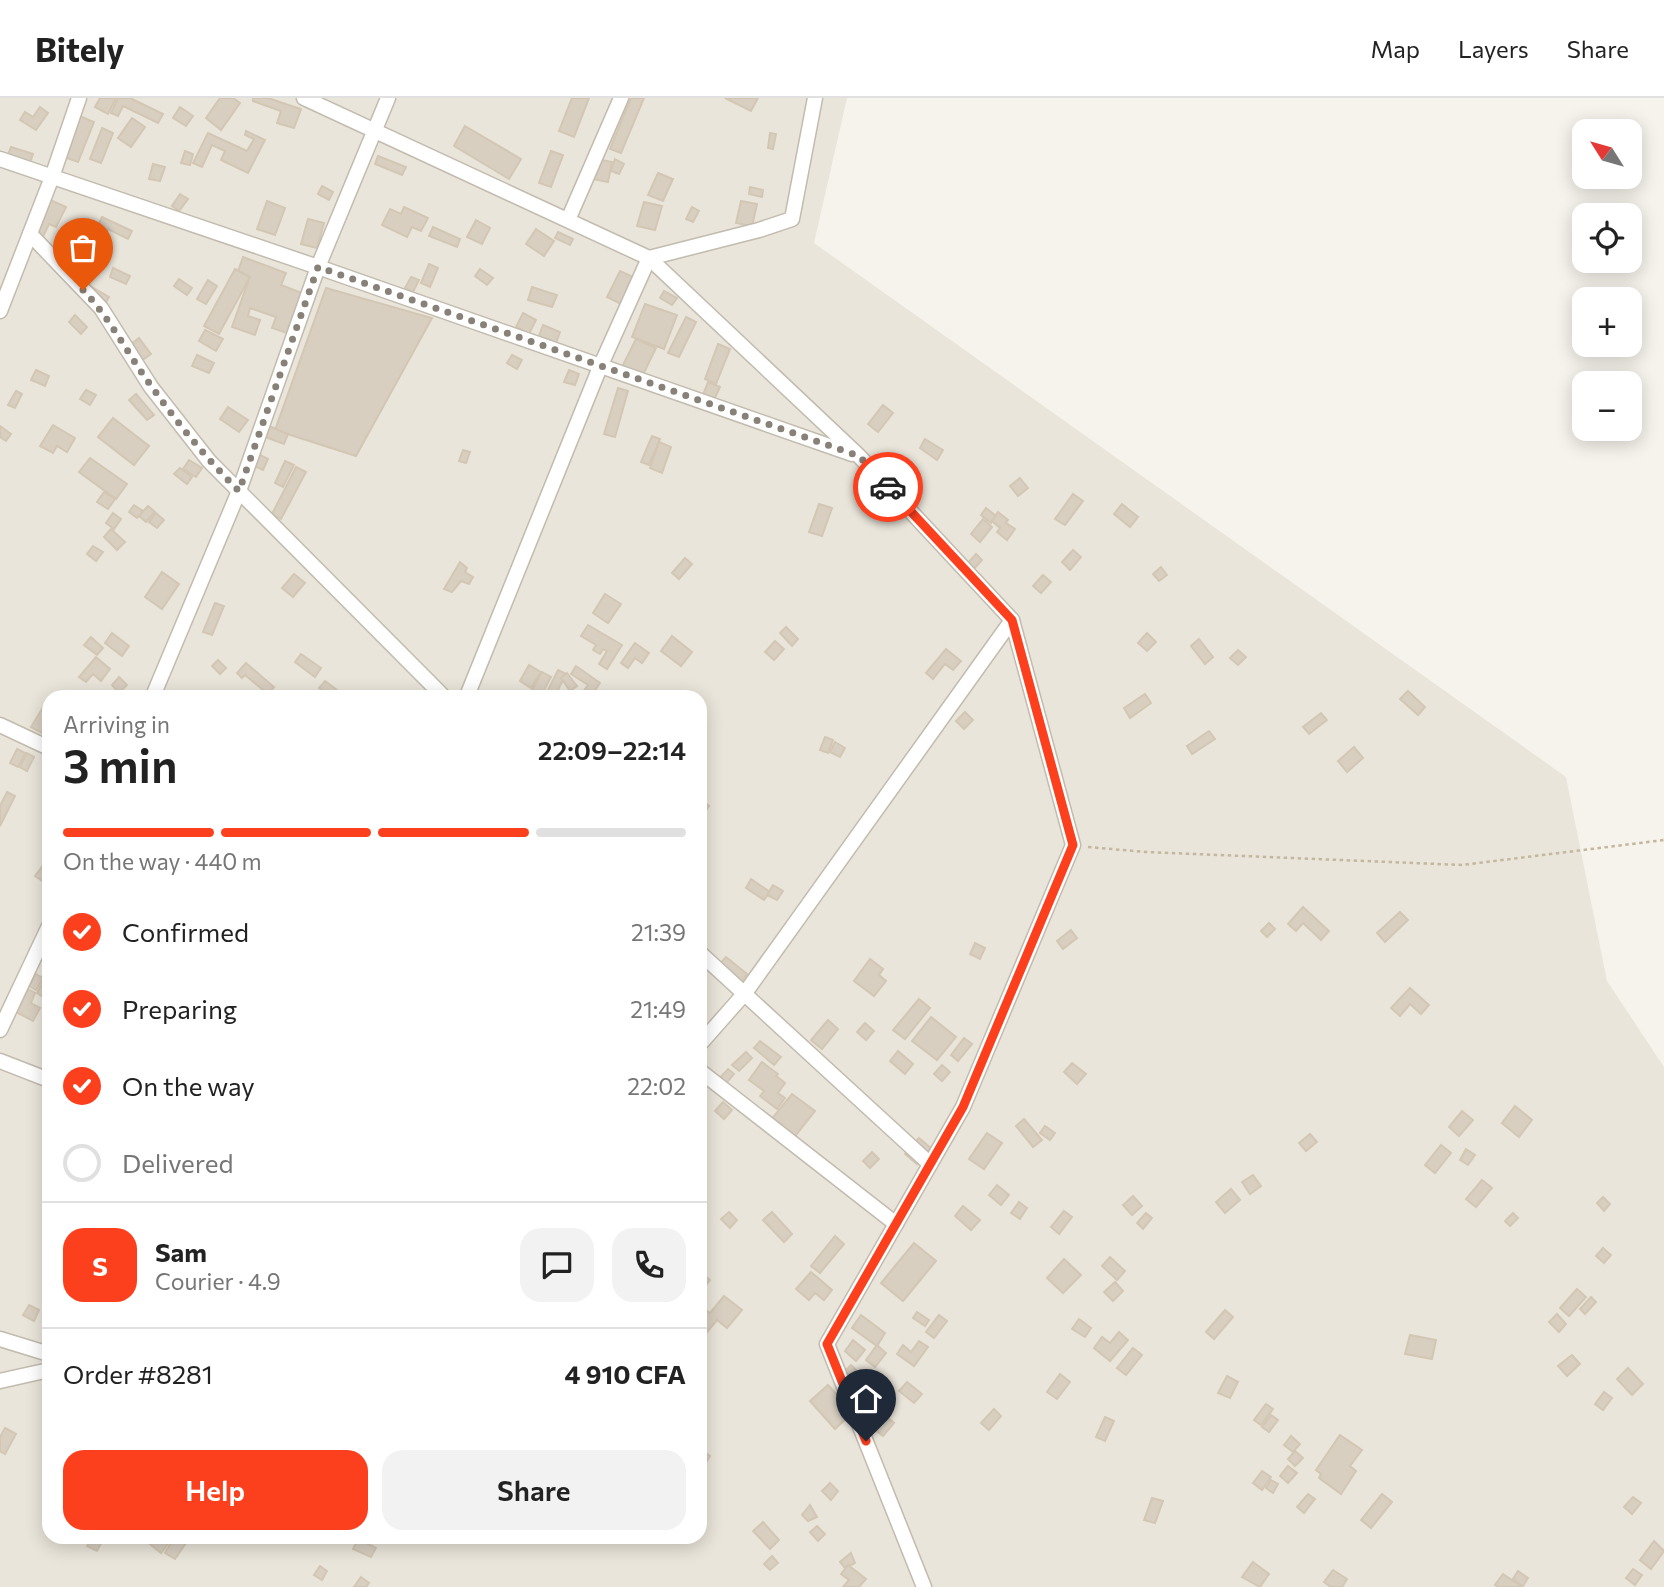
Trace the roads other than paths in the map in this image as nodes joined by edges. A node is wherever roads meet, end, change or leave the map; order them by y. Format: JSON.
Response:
{"nodes":[{"id":1,"x":79,"y":98,"type":"edge"},
{"id":2,"x":304,"y":98,"type":"edge"},
{"id":3,"x":387,"y":98,"type":"edge"},
{"id":4,"x":621,"y":98,"type":"edge"},
{"id":5,"x":815,"y":98,"type":"edge"},
{"id":6,"x":376,"y":131,"type":"junction"},
{"id":7,"x":0,"y":159,"type":"edge"},
{"id":8,"x":52,"y":177,"type":"junction"},
{"id":9,"x":568,"y":220,"type":"junction"},
{"id":10,"x":30,"y":234,"type":"junction"},
{"id":11,"x":649,"y":258,"type":"junction"},
{"id":12,"x":318,"y":267,"type":"junction"},
{"id":13,"x":0,"y":311,"type":"edge"},
{"id":14,"x":600,"y":367,"type":"junction"},
{"id":15,"x":859,"y":456,"type":"junction"},
{"id":16,"x":239,"y":491,"type":"junction"},
{"id":17,"x":1012,"y":620,"type":"junction"},
{"id":18,"x":156,"y":690,"type":"edge"},
{"id":19,"x":437,"y":690,"type":"edge"},
{"id":20,"x":469,"y":690,"type":"edge"},
{"id":21,"x":0,"y":725,"type":"edge"},
{"id":22,"x":42,"y":745,"type":"edge"},
{"id":23,"x":42,"y":941,"type":"edge"},
{"id":24,"x":707,"y":959,"type":"edge"},
{"id":25,"x":745,"y":993,"type":"junction"},
{"id":26,"x":0,"y":1030,"type":"edge"},
{"id":27,"x":707,"y":1036,"type":"edge"},
{"id":28,"x":0,"y":1061,"type":"edge"},
{"id":29,"x":707,"y":1076,"type":"edge"},
{"id":30,"x":42,"y":1077,"type":"edge"},
{"id":31,"x":930,"y":1164,"type":"junction"},
{"id":32,"x":896,"y":1224,"type":"junction"},
{"id":33,"x":0,"y":1339,"type":"edge"},
{"id":34,"x":42,"y":1352,"type":"edge"},
{"id":35,"x":42,"y":1372,"type":"edge"},
{"id":36,"x":0,"y":1381,"type":"edge"},
{"id":37,"x":924,"y":1587,"type":"edge"}],
"edges":[{"from":1,"to":8,"type":"street"},
{"from":2,"to":6,"type":"street"},
{"from":3,"to":6,"type":"street"},
{"from":4,"to":9,"type":"street"},
{"from":5,"to":11,"type":"street"},
{"from":6,"to":9,"type":"street"},
{"from":6,"to":12,"type":"street"},
{"from":7,"to":8,"type":"street"},
{"from":8,"to":10,"type":"street"},
{"from":8,"to":12,"type":"street"},
{"from":9,"to":11,"type":"street"},
{"from":10,"to":13,"type":"street"},
{"from":10,"to":16,"type":"street"},
{"from":11,"to":14,"type":"street"},
{"from":11,"to":15,"type":"street"},
{"from":12,"to":14,"type":"street"},
{"from":12,"to":16,"type":"street"},
{"from":14,"to":15,"type":"street"},
{"from":14,"to":20,"type":"street"},
{"from":15,"to":17,"type":"street"},
{"from":16,"to":18,"type":"street"},
{"from":16,"to":19,"type":"street"},
{"from":17,"to":25,"type":"street"},
{"from":17,"to":31,"type":"street"},
{"from":21,"to":22,"type":"street"},
{"from":23,"to":26,"type":"street"},
{"from":24,"to":25,"type":"street"},
{"from":25,"to":27,"type":"street"},
{"from":25,"to":31,"type":"street"},
{"from":28,"to":30,"type":"street"},
{"from":29,"to":32,"type":"street"},
{"from":31,"to":32,"type":"street"},
{"from":32,"to":37,"type":"street"},
{"from":33,"to":34,"type":"street"},
{"from":35,"to":36,"type":"street"}]}
